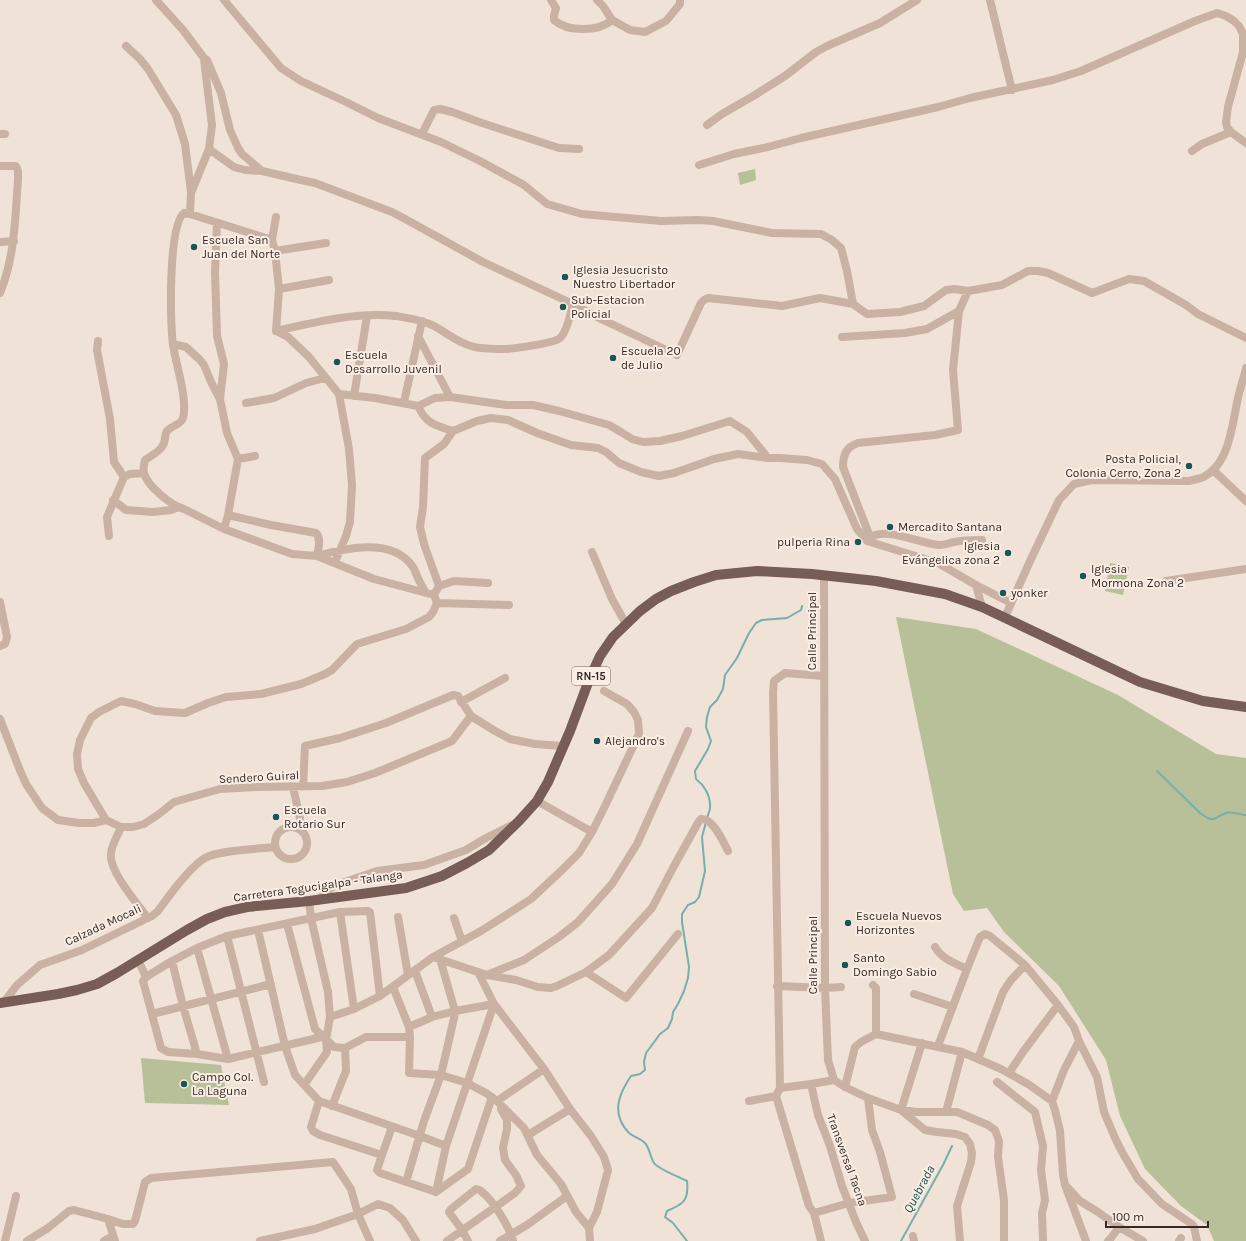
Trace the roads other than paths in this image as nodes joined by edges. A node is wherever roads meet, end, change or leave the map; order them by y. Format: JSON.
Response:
{"nodes":[{"id":1,"x":156,"y":0,"type":"edge"},
{"id":2,"x":224,"y":0,"type":"edge"},
{"id":3,"x":551,"y":0,"type":"edge"},
{"id":4,"x":597,"y":0,"type":"edge"},
{"id":5,"x":680,"y":0,"type":"edge"},
{"id":6,"x":918,"y":0,"type":"edge"},
{"id":7,"x":990,"y":0,"type":"edge"},
{"id":8,"x":612,"y":20,"type":"junction"},
{"id":9,"x":126,"y":46,"type":"dead end"},
{"id":10,"x":204,"y":58,"type":"junction"},
{"id":11,"x":1012,"y":90,"type":"junction"},
{"id":12,"x":707,"y":125,"type":"dead end"},
{"id":13,"x":1231,"y":132,"type":"junction"},
{"id":14,"x":422,"y":134,"type":"junction"},
{"id":15,"x":1246,"y":143,"type":"edge"},
{"id":16,"x":209,"y":149,"type":"junction"},
{"id":17,"x":579,"y":149,"type":"dead end"},
{"id":18,"x":1192,"y":151,"type":"dead end"},
{"id":19,"x":699,"y":165,"type":"dead end"},
{"id":20,"x":0,"y":166,"type":"edge"},
{"id":21,"x":262,"y":172,"type":"junction"},
{"id":22,"x":191,"y":193,"type":"junction"},
{"id":23,"x":190,"y":214,"type":"junction"},
{"id":24,"x":276,"y":217,"type":"dead end"},
{"id":25,"x":217,"y":222,"type":"junction"},
{"id":26,"x":272,"y":240,"type":"junction"},
{"id":27,"x":14,"y":241,"type":"junction"},
{"id":28,"x":0,"y":242,"type":"edge"},
{"id":29,"x":326,"y":243,"type":"dead end"},
{"id":30,"x":275,"y":251,"type":"junction"},
{"id":31,"x":3,"y":280,"type":"edge"},
{"id":32,"x":329,"y":280,"type":"dead end"},
{"id":33,"x":278,"y":289,"type":"junction"},
{"id":34,"x":968,"y":291,"type":"junction"},
{"id":35,"x":0,"y":293,"type":"edge"},
{"id":36,"x":573,"y":304,"type":"junction"},
{"id":37,"x":853,"y":304,"type":"junction"},
{"id":38,"x":959,"y":311,"type":"junction"},
{"id":39,"x":367,"y":316,"type":"junction"},
{"id":40,"x":422,"y":322,"type":"junction"},
{"id":41,"x":276,"y":331,"type":"junction"},
{"id":42,"x":418,"y":336,"type":"junction"},
{"id":43,"x":842,"y":337,"type":"dead end"},
{"id":44,"x":1246,"y":338,"type":"edge"},
{"id":45,"x":98,"y":342,"type":"dead end"},
{"id":46,"x":173,"y":344,"type":"junction"},
{"id":47,"x":1246,"y":370,"type":"edge"},
{"id":48,"x":325,"y":378,"type":"junction"},
{"id":49,"x":339,"y":394,"type":"junction"},
{"id":50,"x":354,"y":396,"type":"junction"},
{"id":51,"x":1238,"y":396,"type":"junction"},
{"id":52,"x":450,"y":397,"type":"junction"},
{"id":53,"x":220,"y":400,"type":"junction"},
{"id":54,"x":404,"y":402,"type":"junction"},
{"id":55,"x":1246,"y":402,"type":"edge"},
{"id":56,"x":246,"y":403,"type":"dead end"},
{"id":57,"x":418,"y":406,"type":"junction"},
{"id":58,"x":453,"y":431,"type":"junction"},
{"id":59,"x":255,"y":456,"type":"dead end"},
{"id":60,"x":768,"y":458,"type":"junction"},
{"id":61,"x":238,"y":460,"type":"junction"},
{"id":62,"x":1213,"y":470,"type":"junction"},
{"id":63,"x":144,"y":474,"type":"junction"},
{"id":64,"x":124,"y":476,"type":"junction"},
{"id":65,"x":114,"y":500,"type":"junction"},
{"id":66,"x":1246,"y":501,"type":"edge"},
{"id":67,"x":178,"y":507,"type":"junction"},
{"id":68,"x":228,"y":515,"type":"junction"},
{"id":69,"x":224,"y":529,"type":"junction"},
{"id":70,"x":109,"y":536,"type":"dead end"},
{"id":71,"x":868,"y":539,"type":"junction"},
{"id":72,"x":982,"y":540,"type":"dead end"},
{"id":73,"x":340,"y":549,"type":"junction"},
{"id":74,"x":592,"y":552,"type":"dead end"},
{"id":75,"x":317,"y":556,"type":"junction"},
{"id":76,"x":335,"y":562,"type":"junction"},
{"id":77,"x":1246,"y":569,"type":"edge"},
{"id":78,"x":824,"y":576,"type":"junction"},
{"id":79,"x":1166,"y":581,"type":"dead end"},
{"id":80,"x":488,"y":583,"type":"dead end"},
{"id":81,"x":439,"y":586,"type":"junction"},
{"id":82,"x":976,"y":586,"type":"junction"},
{"id":83,"x":425,"y":592,"type":"junction"},
{"id":84,"x":434,"y":595,"type":"junction"},
{"id":85,"x":0,"y":602,"type":"edge"},
{"id":86,"x":437,"y":603,"type":"junction"},
{"id":87,"x":1012,"y":603,"type":"junction"},
{"id":88,"x":509,"y":606,"type":"dead end"},
{"id":89,"x":982,"y":607,"type":"junction"},
{"id":90,"x":1005,"y":617,"type":"junction"},
{"id":91,"x":626,"y":624,"type":"junction"},
{"id":92,"x":0,"y":646,"type":"edge"},
{"id":93,"x":824,"y":676,"type":"junction"},
{"id":94,"x":505,"y":678,"type":"dead end"},
{"id":95,"x":604,"y":691,"type":"dead end"},
{"id":96,"x":461,"y":702,"type":"junction"},
{"id":97,"x":1246,"y":707,"type":"edge"},
{"id":98,"x":471,"y":716,"type":"junction"},
{"id":99,"x":0,"y":719,"type":"edge"},
{"id":100,"x":688,"y":731,"type":"dead end"},
{"id":101,"x":563,"y":746,"type":"junction"},
{"id":102,"x":293,"y":787,"type":"junction"},
{"id":103,"x":303,"y":787,"type":"junction"},
{"id":104,"x":537,"y":800,"type":"junction"},
{"id":105,"x":106,"y":820,"type":"junction"},
{"id":106,"x":519,"y":821,"type":"junction"},
{"id":107,"x":121,"y":827,"type":"junction"},
{"id":108,"x":303,"y":832,"type":"junction"},
{"id":109,"x":592,"y":832,"type":"junction"},
{"id":110,"x":275,"y":847,"type":"junction"},
{"id":111,"x":728,"y":851,"type":"dead end"},
{"id":112,"x":314,"y":901,"type":"junction"},
{"id":113,"x":340,"y":912,"type":"junction"},
{"id":114,"x":398,"y":917,"type":"dead end"},
{"id":115,"x":148,"y":918,"type":"junction"},
{"id":116,"x":311,"y":918,"type":"junction"},
{"id":117,"x":454,"y":918,"type":"dead end"},
{"id":118,"x":287,"y":924,"type":"junction"},
{"id":119,"x":258,"y":930,"type":"junction"},
{"id":120,"x":678,"y":934,"type":"dead end"},
{"id":121,"x":227,"y":936,"type":"junction"},
{"id":122,"x":462,"y":941,"type":"junction"},
{"id":123,"x":935,"y":947,"type":"dead end"},
{"id":124,"x":197,"y":948,"type":"junction"},
{"id":125,"x":437,"y":958,"type":"junction"},
{"id":126,"x":138,"y":960,"type":"junction"},
{"id":127,"x":172,"y":961,"type":"junction"},
{"id":128,"x":1025,"y":965,"type":"junction"},
{"id":129,"x":966,"y":969,"type":"junction"},
{"id":130,"x":478,"y":972,"type":"junction"},
{"id":131,"x":586,"y":972,"type":"junction"},
{"id":132,"x":411,"y":973,"type":"junction"},
{"id":133,"x":486,"y":975,"type":"junction"},
{"id":134,"x":146,"y":977,"type":"junction"},
{"id":135,"x":271,"y":984,"type":"junction"},
{"id":136,"x":873,"y":985,"type":"dead end"},
{"id":137,"x":777,"y":986,"type":"junction"},
{"id":138,"x":393,"y":987,"type":"junction"},
{"id":139,"x":841,"y":987,"type":"dead end"},
{"id":140,"x":825,"y":988,"type":"junction"},
{"id":141,"x":241,"y":992,"type":"junction"},
{"id":142,"x":914,"y":994,"type":"dead end"},
{"id":143,"x":380,"y":996,"type":"junction"},
{"id":144,"x":211,"y":999,"type":"junction"},
{"id":145,"x":2,"y":1003,"type":"edge"},
{"id":146,"x":494,"y":1004,"type":"junction"},
{"id":147,"x":1058,"y":1005,"type":"junction"},
{"id":148,"x":183,"y":1006,"type":"junction"},
{"id":149,"x":953,"y":1007,"type":"junction"},
{"id":150,"x":354,"y":1009,"type":"junction"},
{"id":151,"x":455,"y":1011,"type":"junction"},
{"id":152,"x":152,"y":1014,"type":"junction"},
{"id":153,"x":330,"y":1017,"type":"junction"},
{"id":154,"x":432,"y":1017,"type":"junction"},
{"id":155,"x":409,"y":1027,"type":"junction"},
{"id":156,"x":876,"y":1034,"type":"junction"},
{"id":157,"x":410,"y":1037,"type":"junction"},
{"id":158,"x":324,"y":1039,"type":"junction"},
{"id":159,"x":1079,"y":1041,"type":"junction"},
{"id":160,"x":922,"y":1043,"type":"junction"},
{"id":161,"x":285,"y":1046,"type":"junction"},
{"id":162,"x":938,"y":1046,"type":"junction"},
{"id":163,"x":345,"y":1048,"type":"junction"},
{"id":164,"x":962,"y":1052,"type":"junction"},
{"id":165,"x":256,"y":1053,"type":"junction"},
{"id":166,"x":197,"y":1054,"type":"junction"},
{"id":167,"x":228,"y":1059,"type":"junction"},
{"id":168,"x":978,"y":1059,"type":"junction"},
{"id":169,"x":544,"y":1069,"type":"junction"},
{"id":170,"x":1009,"y":1073,"type":"junction"},
{"id":171,"x":441,"y":1075,"type":"junction"},
{"id":172,"x":834,"y":1080,"type":"junction"},
{"id":173,"x":264,"y":1082,"type":"dead end"},
{"id":174,"x":997,"y":1082,"type":"dead end"},
{"id":175,"x":467,"y":1083,"type":"junction"},
{"id":176,"x":811,"y":1084,"type":"junction"},
{"id":177,"x":304,"y":1086,"type":"junction"},
{"id":178,"x":845,"y":1087,"type":"junction"},
{"id":179,"x":778,"y":1092,"type":"junction"},
{"id":180,"x":868,"y":1098,"type":"junction"},
{"id":181,"x":495,"y":1099,"type":"junction"},
{"id":182,"x":319,"y":1101,"type":"junction"},
{"id":183,"x":749,"y":1101,"type":"dead end"},
{"id":184,"x":1052,"y":1101,"type":"junction"},
{"id":185,"x":332,"y":1106,"type":"junction"},
{"id":186,"x":570,"y":1109,"type":"junction"},
{"id":187,"x":900,"y":1110,"type":"junction"},
{"id":188,"x":946,"y":1112,"type":"junction"},
{"id":189,"x":392,"y":1127,"type":"junction"},
{"id":190,"x":528,"y":1135,"type":"junction"},
{"id":191,"x":420,"y":1136,"type":"junction"},
{"id":192,"x":446,"y":1146,"type":"junction"},
{"id":193,"x":382,"y":1155,"type":"junction"},
{"id":194,"x":406,"y":1182,"type":"junction"},
{"id":195,"x":1065,"y":1185,"type":"junction"},
{"id":196,"x":436,"y":1192,"type":"junction"},
{"id":197,"x":16,"y":1196,"type":"dead end"},
{"id":198,"x":567,"y":1196,"type":"junction"},
{"id":199,"x":849,"y":1203,"type":"junction"},
{"id":200,"x":495,"y":1206,"type":"junction"},
{"id":201,"x":814,"y":1213,"type":"junction"},
{"id":202,"x":358,"y":1214,"type":"junction"},
{"id":203,"x":108,"y":1219,"type":"junction"},
{"id":204,"x":1119,"y":1227,"type":"junction"},
{"id":205,"x":589,"y":1228,"type":"junction"},
{"id":206,"x":462,"y":1230,"type":"junction"},
{"id":207,"x":114,"y":1238,"type":"edge"},
{"id":208,"x":512,"y":1238,"type":"edge"},
{"id":209,"x":4,"y":1241,"type":"edge"},
{"id":210,"x":27,"y":1241,"type":"edge"},
{"id":211,"x":104,"y":1241,"type":"edge"},
{"id":212,"x":260,"y":1241,"type":"edge"},
{"id":213,"x":370,"y":1241,"type":"edge"},
{"id":214,"x":416,"y":1241,"type":"edge"},
{"id":215,"x":447,"y":1241,"type":"edge"},
{"id":216,"x":468,"y":1241,"type":"edge"},
{"id":217,"x":500,"y":1241,"type":"edge"},
{"id":218,"x":590,"y":1241,"type":"edge"},
{"id":219,"x":821,"y":1241,"type":"edge"},
{"id":220,"x":865,"y":1241,"type":"edge"},
{"id":221,"x":960,"y":1241,"type":"edge"},
{"id":222,"x":1004,"y":1241,"type":"edge"},
{"id":223,"x":1043,"y":1241,"type":"edge"},
{"id":224,"x":1086,"y":1241,"type":"edge"},
{"id":225,"x":1108,"y":1241,"type":"edge"},
{"id":226,"x":1143,"y":1241,"type":"edge"},
{"id":227,"x":1197,"y":1241,"type":"edge"}],
"edges":[{"from":1,"to":10,"type":"street"},
{"from":2,"to":14,"type":"street"},
{"from":3,"to":8,"type":"street"},
{"from":4,"to":8,"type":"street"},
{"from":5,"to":8,"type":"street"},
{"from":6,"to":12,"type":"street"},
{"from":7,"to":11,"type":"street"},
{"from":9,"to":22,"type":"street"},
{"from":10,"to":16,"type":"street"},
{"from":10,"to":21,"type":"street"},
{"from":11,"to":13,"type":"street"},
{"from":11,"to":19,"type":"street"},
{"from":13,"to":15,"type":"street"},
{"from":13,"to":18,"type":"street"},
{"from":14,"to":17,"type":"street"},
{"from":14,"to":37,"type":"street"},
{"from":16,"to":21,"type":"street"},
{"from":16,"to":22,"type":"street"},
{"from":20,"to":27,"type":"street"},
{"from":21,"to":36,"type":"street"},
{"from":22,"to":23,"type":"street"},
{"from":23,"to":25,"type":"street"},
{"from":23,"to":46,"type":"street"},
{"from":24,"to":26,"type":"street"},
{"from":25,"to":26,"type":"street"},
{"from":25,"to":53,"type":"street"},
{"from":26,"to":30,"type":"street"},
{"from":27,"to":28,"type":"street"},
{"from":27,"to":31,"type":"street"},
{"from":29,"to":30,"type":"street"},
{"from":30,"to":33,"type":"street"},
{"from":31,"to":35,"type":"street"},
{"from":32,"to":33,"type":"street"},
{"from":33,"to":41,"type":"street"},
{"from":34,"to":37,"type":"street"},
{"from":34,"to":38,"type":"street"},
{"from":34,"to":44,"type":"street"},
{"from":36,"to":37,"type":"street"},
{"from":36,"to":40,"type":"street"},
{"from":38,"to":43,"type":"street"},
{"from":38,"to":71,"type":"street"},
{"from":39,"to":40,"type":"street"},
{"from":39,"to":41,"type":"street"},
{"from":39,"to":50,"type":"street"},
{"from":40,"to":42,"type":"street"},
{"from":41,"to":48,"type":"street"},
{"from":42,"to":52,"type":"street"},
{"from":42,"to":54,"type":"street"},
{"from":45,"to":64,"type":"street"},
{"from":46,"to":53,"type":"street"},
{"from":46,"to":63,"type":"street"},
{"from":47,"to":51,"type":"street"},
{"from":48,"to":49,"type":"street"},
{"from":48,"to":56,"type":"street"},
{"from":49,"to":50,"type":"street"},
{"from":49,"to":73,"type":"street"},
{"from":50,"to":54,"type":"street"},
{"from":51,"to":55,"type":"street"},
{"from":51,"to":62,"type":"street"},
{"from":52,"to":57,"type":"street"},
{"from":52,"to":60,"type":"street"},
{"from":53,"to":61,"type":"street"},
{"from":54,"to":57,"type":"street"},
{"from":57,"to":58,"type":"street"},
{"from":58,"to":60,"type":"street"},
{"from":58,"to":81,"type":"street"},
{"from":59,"to":61,"type":"street"},
{"from":60,"to":71,"type":"street"},
{"from":61,"to":68,"type":"street"},
{"from":62,"to":66,"type":"street"},
{"from":62,"to":87,"type":"street"},
{"from":63,"to":64,"type":"street"},
{"from":63,"to":67,"type":"street"},
{"from":64,"to":65,"type":"street"},
{"from":65,"to":67,"type":"street"},
{"from":65,"to":70,"type":"street"},
{"from":67,"to":69,"type":"street"},
{"from":68,"to":69,"type":"street"},
{"from":68,"to":75,"type":"street"},
{"from":69,"to":75,"type":"street"},
{"from":71,"to":72,"type":"street"},
{"from":71,"to":82,"type":"street"},
{"from":73,"to":75,"type":"street"},
{"from":73,"to":76,"type":"street"},
{"from":73,"to":83,"type":"street"},
{"from":74,"to":91,"type":"street"},
{"from":75,"to":76,"type":"street"},
{"from":76,"to":83,"type":"street"},
{"from":77,"to":79,"type":"street"},
{"from":78,"to":89,"type":"main road","name":"Carretera Tegucigalpa - Talanga","number":"RN-15"},
{"from":78,"to":91,"type":"main road","name":"Carretera Tegucigalpa - Talanga","number":"RN-15"},
{"from":78,"to":93,"type":"street","name":"Calle Principal"},
{"from":80,"to":81,"type":"street"},
{"from":81,"to":84,"type":"street"},
{"from":82,"to":87,"type":"street"},
{"from":82,"to":89,"type":"street"},
{"from":83,"to":84,"type":"street"},
{"from":84,"to":86,"type":"street"},
{"from":85,"to":92,"type":"street"},
{"from":86,"to":88,"type":"street"},
{"from":86,"to":105,"type":"street"},
{"from":87,"to":90,"type":"street"},
{"from":89,"to":90,"type":"main road","name":"Carretera Tegucigalpa - Talanga","number":"RN-15"},
{"from":90,"to":97,"type":"main road","name":"Carretera Tegucigalpa - Talanga","number":"RN-15"},
{"from":91,"to":101,"type":"main road","name":"Carretera Tegucigalpa - Talanga","number":"RN-15"},
{"from":93,"to":137,"type":"street"},
{"from":93,"to":140,"type":"street","name":"Calle Principal"},
{"from":94,"to":96,"type":"street"},
{"from":95,"to":109,"type":"street"},
{"from":96,"to":98,"type":"street"},
{"from":96,"to":103,"type":"street"},
{"from":98,"to":101,"type":"street"},
{"from":98,"to":103,"type":"street","name":"Sendero Guiral"},
{"from":99,"to":105,"type":"street"},
{"from":100,"to":133,"type":"street"},
{"from":101,"to":104,"type":"main road","name":"Carretera Tegucigalpa - Talanga","number":"RN-15"},
{"from":102,"to":103,"type":"street","name":"Sendero Guiral"},
{"from":102,"to":107,"type":"street","name":"Sendero Guiral"},
{"from":102,"to":108,"type":"street"},
{"from":104,"to":106,"type":"main road","name":"Carretera Tegucigalpa - Talanga","number":"RN-15"},
{"from":104,"to":109,"type":"street"},
{"from":105,"to":107,"type":"street"},
{"from":106,"to":112,"type":"street"},
{"from":106,"to":112,"type":"main road","name":"Carretera Tegucigalpa - Talanga","number":"RN-15"},
{"from":107,"to":115,"type":"street"},
{"from":108,"to":110,"type":"street"},
{"from":108,"to":110,"type":"street"},
{"from":109,"to":122,"type":"street"},
{"from":110,"to":115,"type":"street","name":"Calzada Mocali"},
{"from":111,"to":131,"type":"street"},
{"from":112,"to":116,"type":"street"},
{"from":112,"to":126,"type":"main road","name":"Carretera Tegucigalpa - Talanga","number":"RN-15"},
{"from":113,"to":116,"type":"street"},
{"from":113,"to":143,"type":"street"},
{"from":113,"to":150,"type":"street"},
{"from":114,"to":132,"type":"street"},
{"from":115,"to":145,"type":"street","name":"Calzada Mocali"},
{"from":116,"to":118,"type":"street"},
{"from":116,"to":153,"type":"street"},
{"from":117,"to":122,"type":"street"},
{"from":118,"to":119,"type":"street"},
{"from":118,"to":158,"type":"street"},
{"from":119,"to":121,"type":"street"},
{"from":119,"to":135,"type":"street"},
{"from":120,"to":131,"type":"street"},
{"from":121,"to":124,"type":"street"},
{"from":121,"to":141,"type":"street"},
{"from":122,"to":125,"type":"street"},
{"from":123,"to":129,"type":"street"},
{"from":124,"to":127,"type":"street"},
{"from":124,"to":144,"type":"street"},
{"from":125,"to":130,"type":"street"},
{"from":125,"to":132,"type":"street"},
{"from":125,"to":151,"type":"street"},
{"from":126,"to":134,"type":"street"},
{"from":126,"to":145,"type":"main road","name":"Carretera Tegucigalpa - Talanga","number":"RN-15"},
{"from":127,"to":134,"type":"street"},
{"from":127,"to":148,"type":"street"},
{"from":128,"to":129,"type":"street"},
{"from":128,"to":147,"type":"street"},
{"from":128,"to":168,"type":"street"},
{"from":129,"to":149,"type":"street"},
{"from":130,"to":133,"type":"street"},
{"from":130,"to":146,"type":"street"},
{"from":131,"to":133,"type":"street"},
{"from":132,"to":138,"type":"street"},
{"from":132,"to":154,"type":"street"},
{"from":134,"to":152,"type":"street"},
{"from":135,"to":141,"type":"street"},
{"from":135,"to":161,"type":"street"},
{"from":136,"to":156,"type":"street"},
{"from":137,"to":140,"type":"street"},
{"from":137,"to":179,"type":"street"},
{"from":138,"to":143,"type":"street"},
{"from":138,"to":155,"type":"street"},
{"from":139,"to":140,"type":"street"},
{"from":140,"to":172,"type":"street","name":"Calle Principal"},
{"from":141,"to":144,"type":"street"},
{"from":141,"to":165,"type":"street"},
{"from":142,"to":149,"type":"street"},
{"from":143,"to":150,"type":"street"},
{"from":144,"to":148,"type":"street"},
{"from":144,"to":167,"type":"street"},
{"from":146,"to":151,"type":"street"},
{"from":146,"to":169,"type":"street"},
{"from":146,"to":175,"type":"street"},
{"from":147,"to":159,"type":"street"},
{"from":147,"to":170,"type":"street"},
{"from":148,"to":152,"type":"street"},
{"from":148,"to":166,"type":"street"},
{"from":149,"to":162,"type":"street"},
{"from":150,"to":153,"type":"street"},
{"from":151,"to":154,"type":"street"},
{"from":151,"to":171,"type":"street"},
{"from":152,"to":166,"type":"street"},
{"from":153,"to":158,"type":"street"},
{"from":154,"to":155,"type":"street"},
{"from":155,"to":157,"type":"street"},
{"from":156,"to":160,"type":"street"},
{"from":156,"to":178,"type":"street"},
{"from":157,"to":163,"type":"street"},
{"from":157,"to":171,"type":"street"},
{"from":158,"to":161,"type":"street"},
{"from":158,"to":163,"type":"street"},
{"from":158,"to":177,"type":"street"},
{"from":159,"to":184,"type":"street"},
{"from":159,"to":227,"type":"street"},
{"from":160,"to":162,"type":"street"},
{"from":160,"to":187,"type":"street"},
{"from":161,"to":165,"type":"street"},
{"from":161,"to":177,"type":"street"},
{"from":162,"to":164,"type":"street"},
{"from":163,"to":185,"type":"street"},
{"from":164,"to":168,"type":"street"},
{"from":164,"to":188,"type":"street"},
{"from":165,"to":167,"type":"street"},
{"from":165,"to":173,"type":"street"},
{"from":166,"to":167,"type":"street"},
{"from":168,"to":170,"type":"street"},
{"from":169,"to":181,"type":"street"},
{"from":169,"to":186,"type":"street"},
{"from":170,"to":184,"type":"street"},
{"from":171,"to":175,"type":"street"},
{"from":171,"to":191,"type":"street"},
{"from":172,"to":176,"type":"street"},
{"from":172,"to":178,"type":"street"},
{"from":174,"to":223,"type":"street"},
{"from":175,"to":181,"type":"street"},
{"from":175,"to":192,"type":"street"},
{"from":176,"to":179,"type":"street"},
{"from":176,"to":199,"type":"street","name":"Transversal Tacna"},
{"from":177,"to":182,"type":"street"},
{"from":178,"to":180,"type":"street"},
{"from":179,"to":183,"type":"street"},
{"from":179,"to":201,"type":"street"},
{"from":180,"to":187,"type":"street"},
{"from":180,"to":199,"type":"street"},
{"from":181,"to":190,"type":"street"},
{"from":181,"to":196,"type":"street"},
{"from":181,"to":200,"type":"street"},
{"from":182,"to":185,"type":"street"},
{"from":182,"to":193,"type":"street"},
{"from":184,"to":195,"type":"street"},
{"from":185,"to":189,"type":"street"},
{"from":186,"to":190,"type":"street"},
{"from":186,"to":205,"type":"street"},
{"from":187,"to":188,"type":"street"},
{"from":187,"to":221,"type":"street"},
{"from":188,"to":222,"type":"street"},
{"from":189,"to":191,"type":"street"},
{"from":189,"to":193,"type":"street"},
{"from":190,"to":198,"type":"street"},
{"from":191,"to":192,"type":"street"},
{"from":191,"to":194,"type":"street"},
{"from":192,"to":196,"type":"street"},
{"from":193,"to":194,"type":"street"},
{"from":194,"to":196,"type":"street"},
{"from":195,"to":204,"type":"street"},
{"from":195,"to":224,"type":"street"},
{"from":197,"to":209,"type":"street"},
{"from":198,"to":205,"type":"street"},
{"from":198,"to":208,"type":"street"},
{"from":199,"to":201,"type":"street"},
{"from":199,"to":220,"type":"street","name":"Transversal Tacna"},
{"from":200,"to":206,"type":"street"},
{"from":200,"to":206,"type":"street"},
{"from":200,"to":208,"type":"street"},
{"from":201,"to":219,"type":"street"},
{"from":202,"to":203,"type":"street"},
{"from":202,"to":212,"type":"street"},
{"from":202,"to":213,"type":"street"},
{"from":202,"to":214,"type":"street"},
{"from":203,"to":207,"type":"street"},
{"from":203,"to":210,"type":"street"},
{"from":204,"to":225,"type":"street"},
{"from":204,"to":226,"type":"street"},
{"from":205,"to":218,"type":"street"},
{"from":206,"to":215,"type":"street"},
{"from":206,"to":216,"type":"street"},
{"from":207,"to":211,"type":"street"},
{"from":208,"to":217,"type":"street"}]}
